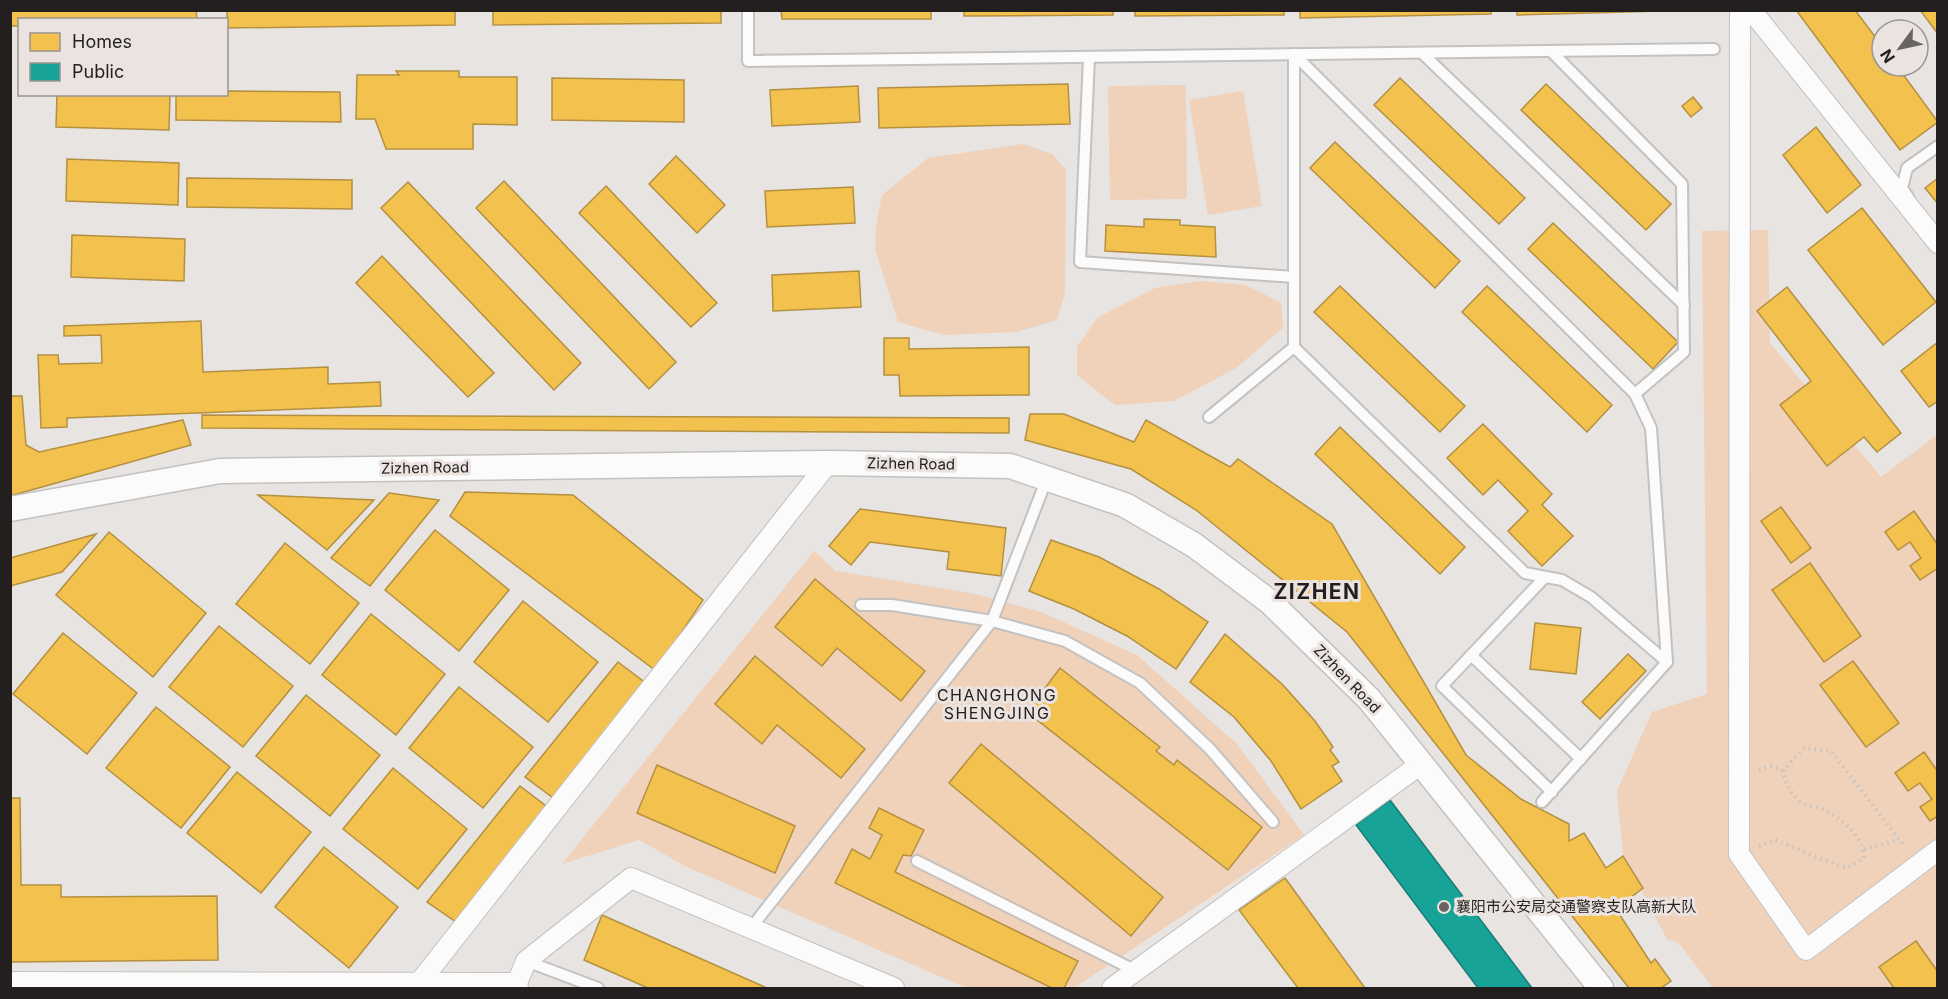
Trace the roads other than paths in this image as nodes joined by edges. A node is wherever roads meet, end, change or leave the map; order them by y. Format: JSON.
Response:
{"nodes":[{"id":1,"x":748,"y":10,"type":"edge"},
{"id":2,"x":1740,"y":10,"type":"edge"},
{"id":3,"x":1751,"y":10,"type":"edge"},
{"id":4,"x":1714,"y":49,"type":"dead end"},
{"id":5,"x":1551,"y":51,"type":"junction"},
{"id":6,"x":1422,"y":53,"type":"junction"},
{"id":7,"x":1294,"y":54,"type":"junction"},
{"id":8,"x":1089,"y":57,"type":"junction"},
{"id":9,"x":1938,"y":146,"type":"edge"},
{"id":10,"x":1938,"y":235,"type":"edge"},
{"id":11,"x":1938,"y":243,"type":"edge"},
{"id":12,"x":1294,"y":277,"type":"junction"},
{"id":13,"x":1684,"y":305,"type":"junction"},
{"id":14,"x":1294,"y":347,"type":"junction"},
{"id":15,"x":1635,"y":394,"type":"junction"},
{"id":16,"x":1209,"y":417,"type":"dead end"},
{"id":17,"x":828,"y":463,"type":"junction"},
{"id":18,"x":1047,"y":478,"type":"junction"},
{"id":19,"x":10,"y":509,"type":"edge"},
{"id":20,"x":1545,"y":577,"type":"junction"},
{"id":21,"x":861,"y":605,"type":"dead end"},
{"id":22,"x":992,"y":621,"type":"junction"},
{"id":23,"x":1471,"y":656,"type":"junction"},
{"id":24,"x":1667,"y":662,"type":"junction"},
{"id":25,"x":1581,"y":759,"type":"junction"},
{"id":26,"x":1421,"y":764,"type":"junction"},
{"id":27,"x":1552,"y":792,"type":"junction"},
{"id":28,"x":1542,"y":802,"type":"dead end"},
{"id":29,"x":1273,"y":822,"type":"dead end"},
{"id":30,"x":1938,"y":850,"type":"edge"},
{"id":31,"x":918,"y":861,"type":"dead end"},
{"id":32,"x":758,"y":919,"type":"dead end"},
{"id":33,"x":526,"y":961,"type":"junction"},
{"id":34,"x":1136,"y":971,"type":"junction"},
{"id":35,"x":10,"y":982,"type":"edge"},
{"id":36,"x":419,"y":983,"type":"junction"},
{"id":37,"x":518,"y":986,"type":"edge"},
{"id":38,"x":598,"y":988,"type":"edge"},
{"id":39,"x":894,"y":988,"type":"edge"},
{"id":40,"x":1112,"y":988,"type":"edge"},
{"id":41,"x":1601,"y":988,"type":"edge"}],
"edges":[{"from":1,"to":8,"type":"lane"},
{"from":2,"to":30,"type":"street"},
{"from":3,"to":11,"type":"street"},
{"from":4,"to":5,"type":"lane"},
{"from":5,"to":6,"type":"lane"},
{"from":5,"to":13,"type":"lane"},
{"from":6,"to":7,"type":"lane"},
{"from":6,"to":13,"type":"lane"},
{"from":7,"to":8,"type":"lane"},
{"from":7,"to":12,"type":"lane"},
{"from":7,"to":15,"type":"lane"},
{"from":8,"to":12,"type":"lane"},
{"from":9,"to":10,"type":"lane"},
{"from":12,"to":14,"type":"lane"},
{"from":13,"to":15,"type":"lane"},
{"from":14,"to":16,"type":"lane"},
{"from":14,"to":20,"type":"lane"},
{"from":15,"to":24,"type":"lane"},
{"from":17,"to":18,"type":"street","name":"Zizhen Road"},
{"from":17,"to":19,"type":"street","name":"Zizhen Road"},
{"from":17,"to":36,"type":"street"},
{"from":18,"to":22,"type":"lane"},
{"from":18,"to":26,"type":"street","name":"Zizhen Road"},
{"from":20,"to":23,"type":"lane"},
{"from":20,"to":24,"type":"lane"},
{"from":21,"to":22,"type":"lane"},
{"from":22,"to":29,"type":"lane"},
{"from":22,"to":32,"type":"lane"},
{"from":23,"to":25,"type":"lane"},
{"from":23,"to":27,"type":"lane"},
{"from":24,"to":25,"type":"lane"},
{"from":25,"to":27,"type":"lane"},
{"from":26,"to":34,"type":"street"},
{"from":26,"to":41,"type":"street","name":"Zizhen Road"},
{"from":27,"to":28,"type":"lane"},
{"from":31,"to":34,"type":"lane"},
{"from":33,"to":37,"type":"street"},
{"from":33,"to":38,"type":"lane"},
{"from":33,"to":39,"type":"street"},
{"from":34,"to":40,"type":"street"},
{"from":35,"to":36,"type":"street"},
{"from":36,"to":37,"type":"street"}]}
